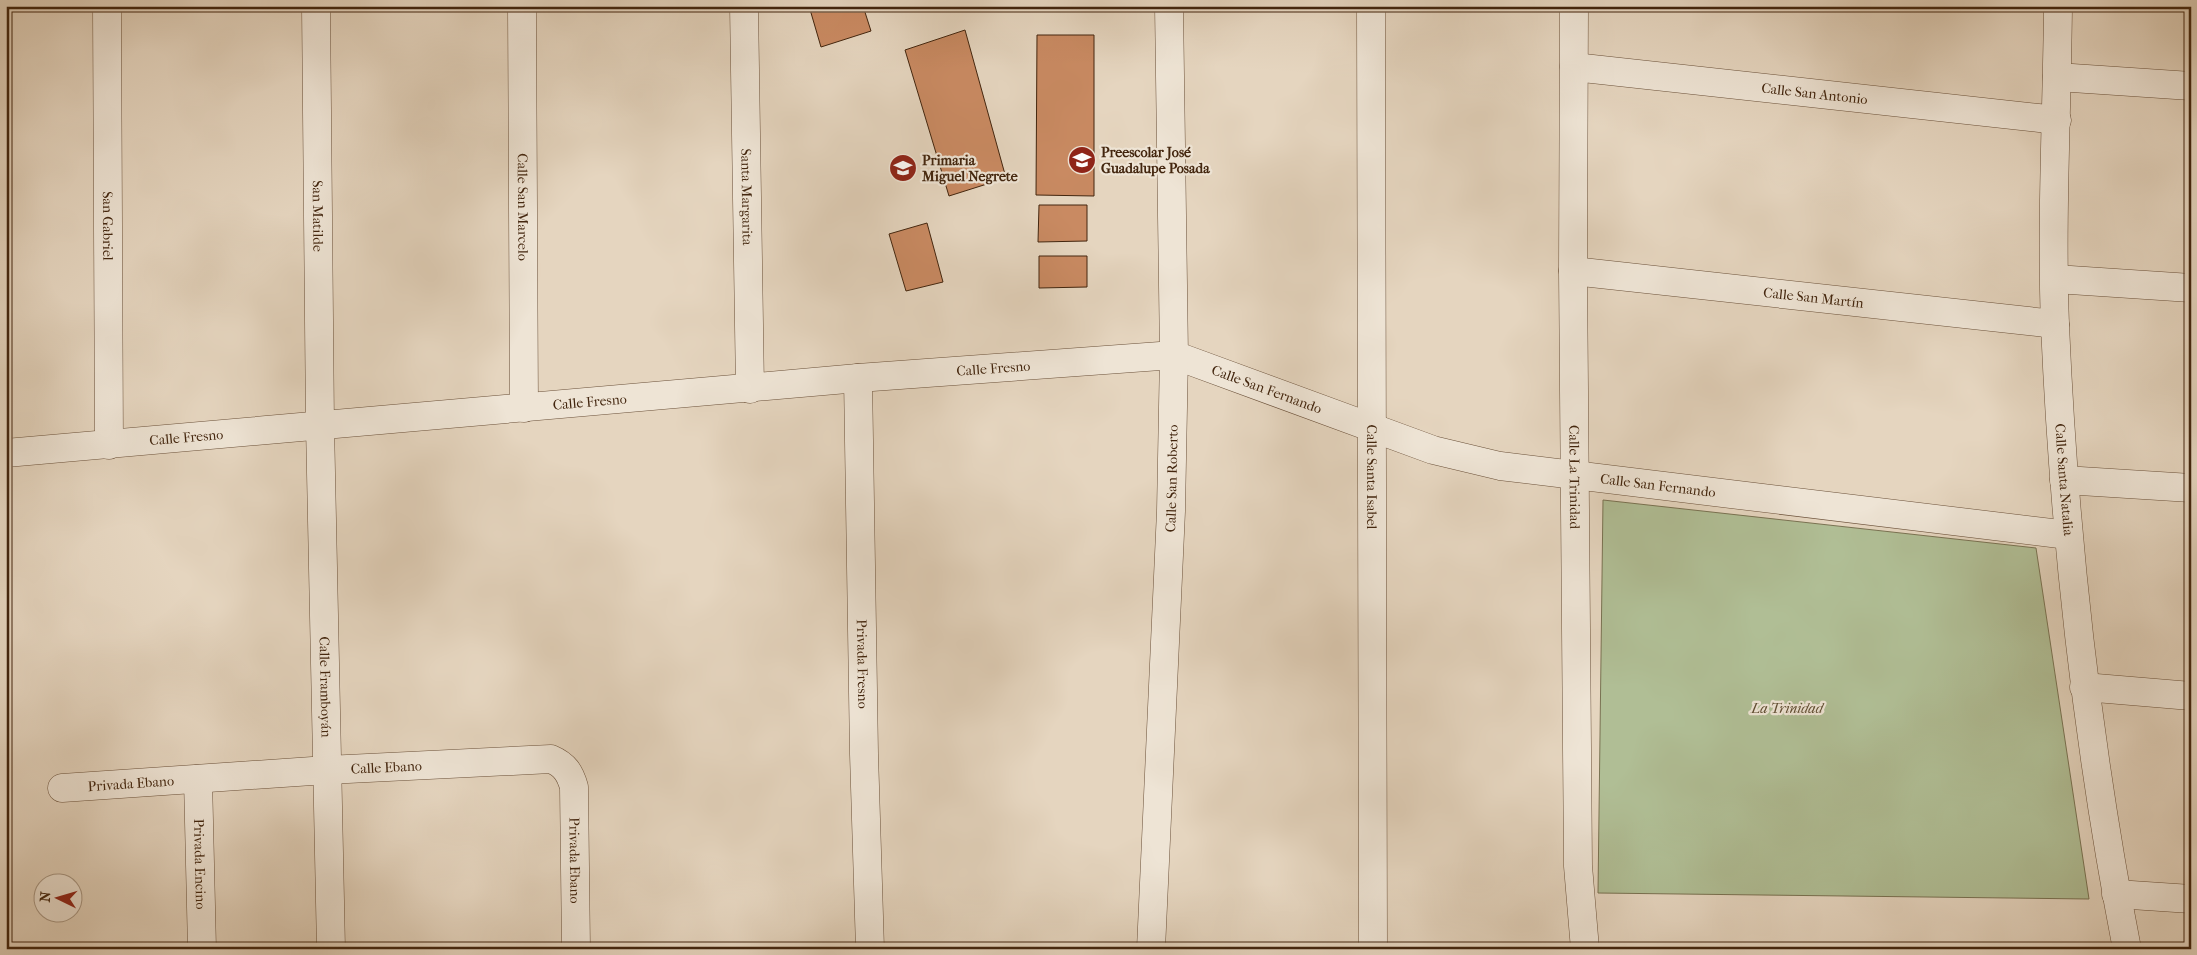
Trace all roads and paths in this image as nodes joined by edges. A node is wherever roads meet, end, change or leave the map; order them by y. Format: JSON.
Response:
{"nodes":[{"id":1,"x":107,"y":6,"type":"edge"},
{"id":2,"x":316,"y":6,"type":"edge"},
{"id":3,"x":522,"y":6,"type":"edge"},
{"id":4,"x":744,"y":6,"type":"edge"},
{"id":5,"x":1169,"y":6,"type":"edge"},
{"id":6,"x":1370,"y":6,"type":"edge"},
{"id":7,"x":1574,"y":6,"type":"edge"},
{"id":8,"x":2058,"y":6,"type":"edge"},
{"id":9,"x":1574,"y":67,"type":"junction"},
{"id":10,"x":2057,"y":77,"type":"junction"},
{"id":11,"x":2191,"y":86,"type":"edge"},
{"id":12,"x":2057,"y":120,"type":"junction"},
{"id":13,"x":1573,"y":271,"type":"junction"},
{"id":14,"x":2055,"y":279,"type":"junction"},
{"id":15,"x":2191,"y":288,"type":"edge"},
{"id":16,"x":2055,"y":324,"type":"junction"},
{"id":17,"x":1174,"y":355,"type":"junction"},
{"id":18,"x":858,"y":378,"type":"junction"},
{"id":19,"x":750,"y":389,"type":"junction"},
{"id":20,"x":524,"y":408,"type":"junction"},
{"id":21,"x":320,"y":426,"type":"junction"},
{"id":22,"x":1371,"y":428,"type":"junction"},
{"id":23,"x":109,"y":444,"type":"junction"},
{"id":24,"x":6,"y":453,"type":"edge"},
{"id":25,"x":1576,"y":475,"type":"junction"},
{"id":26,"x":2064,"y":480,"type":"junction"},
{"id":27,"x":2191,"y":488,"type":"edge"},
{"id":28,"x":2068,"y":535,"type":"junction"},
{"id":29,"x":2084,"y":687,"type":"junction"},
{"id":30,"x":2191,"y":696,"type":"edge"},
{"id":31,"x":327,"y":770,"type":"junction"},
{"id":32,"x":570,"y":773,"type":"joint"},
{"id":33,"x":198,"y":779,"type":"junction"},
{"id":34,"x":62,"y":788,"type":"dead end"},
{"id":35,"x":2116,"y":894,"type":"junction"},
{"id":36,"x":2191,"y":899,"type":"edge"},
{"id":37,"x":202,"y":949,"type":"edge"},
{"id":38,"x":331,"y":949,"type":"edge"},
{"id":39,"x":576,"y":949,"type":"edge"},
{"id":40,"x":870,"y":949,"type":"edge"},
{"id":41,"x":1152,"y":949,"type":"edge"},
{"id":42,"x":1373,"y":949,"type":"edge"},
{"id":43,"x":1585,"y":949,"type":"edge"},
{"id":44,"x":2127,"y":949,"type":"edge"}],
"edges":[{"from":1,"to":23,"type":"street","name":"San Gabriel"},
{"from":2,"to":21,"type":"street","name":"San Matilde"},
{"from":3,"to":20,"type":"street","name":"Calle San Marcelo"},
{"from":4,"to":19,"type":"street","name":"Santa Margarita"},
{"from":5,"to":17,"type":"street","name":"Calle San Roberto"},
{"from":6,"to":22,"type":"street","name":"Calle Santa Isabel"},
{"from":7,"to":9,"type":"street","name":"Calle La Trinidad"},
{"from":8,"to":10,"type":"street","name":"Calle Santa Natalia"},
{"from":9,"to":12,"type":"street","name":"Calle San Antonio"},
{"from":9,"to":13,"type":"street","name":"Calle La Trinidad"},
{"from":10,"to":11,"type":"street"},
{"from":10,"to":12,"type":"street","name":"Calle Santa Natalia"},
{"from":12,"to":14,"type":"street","name":"Calle Santa Natalia"},
{"from":13,"to":16,"type":"street","name":"Calle San Martín"},
{"from":13,"to":25,"type":"street","name":"Calle La Trinidad"},
{"from":14,"to":15,"type":"street"},
{"from":14,"to":16,"type":"street","name":"Calle Santa Natalia"},
{"from":16,"to":26,"type":"street","name":"Calle Santa Natalia"},
{"from":17,"to":18,"type":"street","name":"Calle Fresno"},
{"from":17,"to":22,"type":"street","name":"Calle San Fernando"},
{"from":17,"to":41,"type":"street","name":"Calle San Roberto"},
{"from":18,"to":19,"type":"street","name":"Calle Fresno"},
{"from":18,"to":40,"type":"street","name":"Privada Fresno"},
{"from":19,"to":20,"type":"street","name":"Calle Fresno"},
{"from":20,"to":21,"type":"street","name":"Calle Fresno"},
{"from":21,"to":23,"type":"street","name":"Calle Fresno"},
{"from":21,"to":31,"type":"street","name":"Calle Framboyán"},
{"from":22,"to":25,"type":"street","name":"Calle San Fernando"},
{"from":22,"to":42,"type":"street","name":"Calle Santa Isabel"},
{"from":23,"to":24,"type":"street","name":"Calle Fresno"},
{"from":25,"to":28,"type":"street","name":"Calle San Fernando"},
{"from":25,"to":43,"type":"street","name":"Calle La Trinidad"},
{"from":26,"to":27,"type":"street"},
{"from":26,"to":28,"type":"street","name":"Calle Santa Natalia"},
{"from":28,"to":29,"type":"street","name":"Calle Santa Natalia"},
{"from":29,"to":30,"type":"street"},
{"from":29,"to":35,"type":"street","name":"Calle Santa Natalia"},
{"from":31,"to":32,"type":"street","name":"Calle Ebano"},
{"from":31,"to":33,"type":"street","name":"Calle Ebano"},
{"from":31,"to":38,"type":"street","name":"Calle Framboyán"},
{"from":32,"to":39,"type":"street","name":"Privada Ebano"},
{"from":33,"to":34,"type":"street","name":"Privada Ebano"},
{"from":33,"to":37,"type":"street","name":"Privada Encino"},
{"from":35,"to":36,"type":"street"},
{"from":35,"to":44,"type":"street","name":"Calle Santa Natalia"}]}
